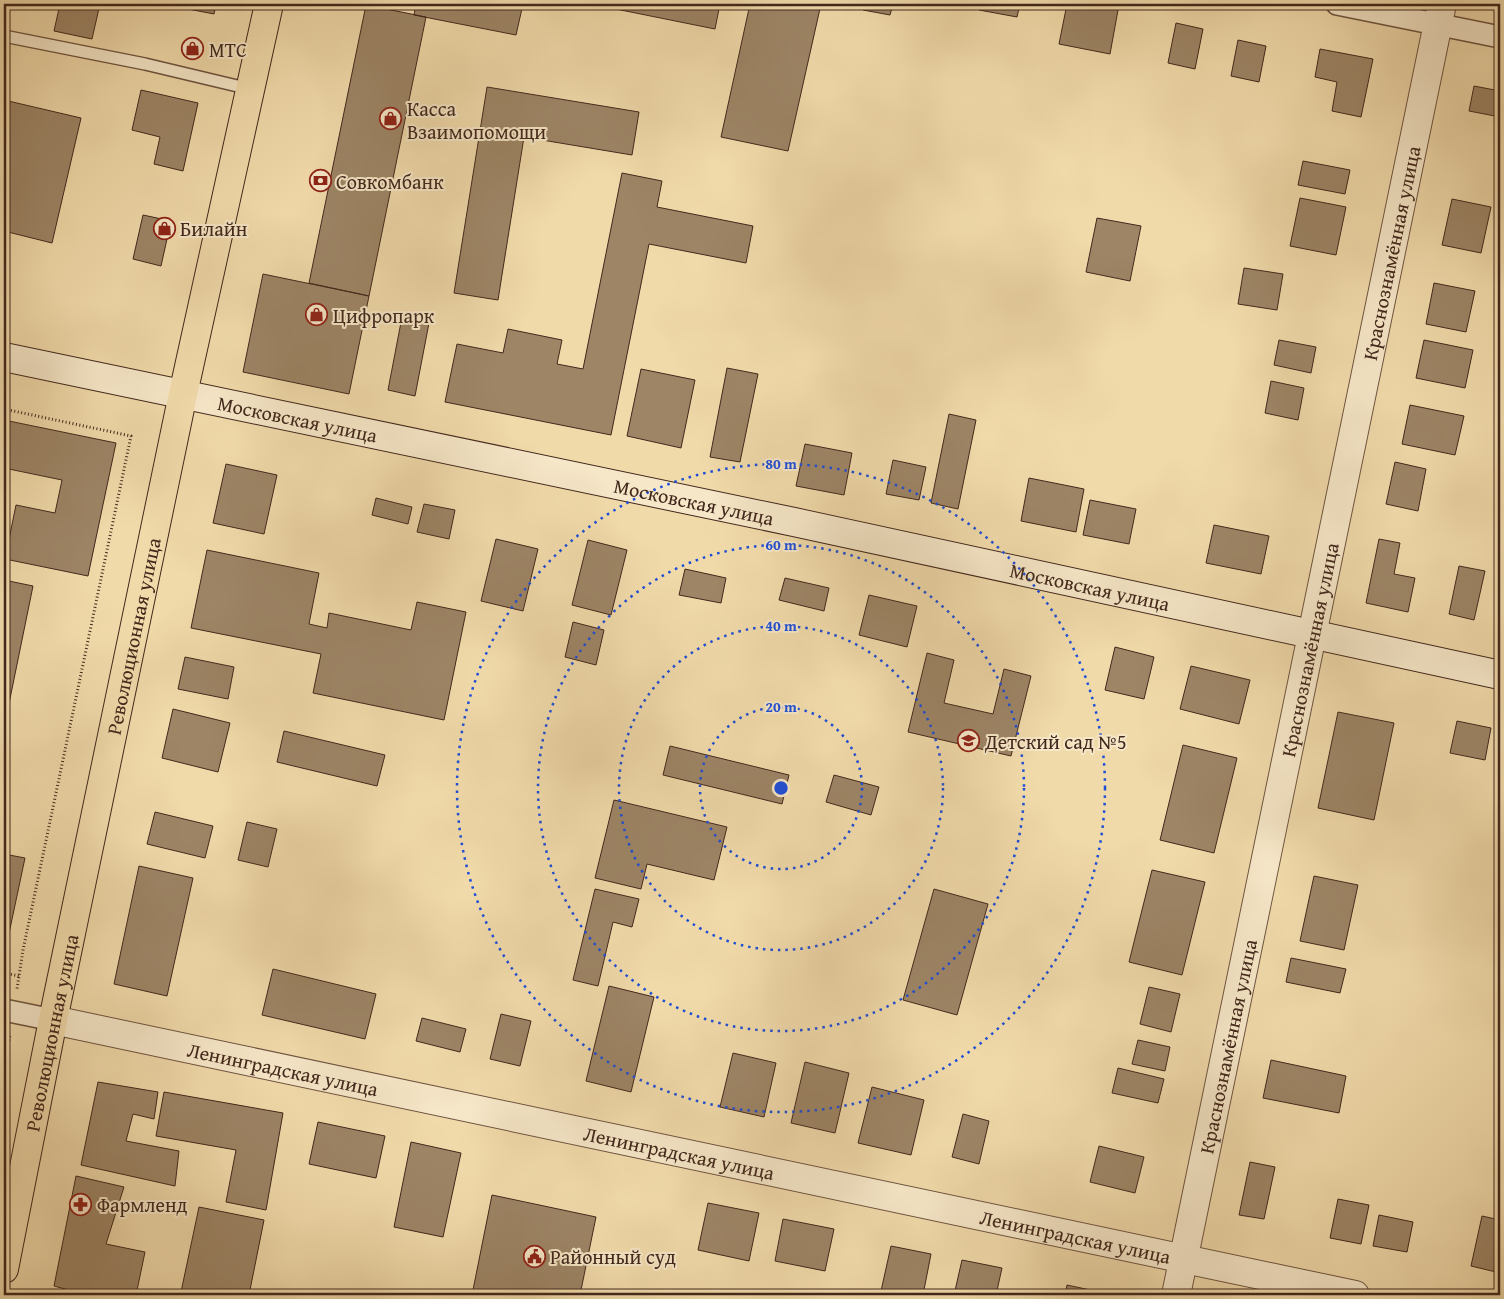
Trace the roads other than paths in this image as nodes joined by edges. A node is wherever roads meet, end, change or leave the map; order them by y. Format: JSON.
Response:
{"nodes":[{"id":1,"x":269,"y":4,"type":"edge"},
{"id":2,"x":1337,"y":4,"type":"edge"},
{"id":3,"x":1440,"y":14,"type":"edge"},
{"id":4,"x":4,"y":36,"type":"edge"},
{"id":5,"x":1500,"y":37,"type":"edge"},
{"id":6,"x":250,"y":89,"type":"junction"},
{"id":7,"x":4,"y":356,"type":"edge"},
{"id":8,"x":183,"y":394,"type":"junction"},
{"id":9,"x":1312,"y":634,"type":"junction"},
{"id":10,"x":1500,"y":675,"type":"edge"},
{"id":11,"x":9,"y":1011,"type":"edge"},
{"id":12,"x":53,"y":1020,"type":"junction"},
{"id":13,"x":1184,"y":1260,"type":"junction"},
{"id":14,"x":4,"y":1269,"type":"edge"},
{"id":15,"x":1176,"y":1295,"type":"edge"},
{"id":16,"x":1355,"y":1295,"type":"edge"}],
"edges":[{"from":1,"to":6,"type":"main road","name":"Революционная улица"},
{"from":2,"to":3,"type":"street"},
{"from":3,"to":5,"type":"street"},
{"from":3,"to":9,"type":"street","name":"Краснознамённая улица"},
{"from":4,"to":6,"type":"lane"},
{"from":6,"to":8,"type":"main road","name":"Революционная улица"},
{"from":7,"to":8,"type":"street","name":"Московская улица"},
{"from":8,"to":9,"type":"street","name":"Московская улица"},
{"from":8,"to":12,"type":"main road","name":"Революционная улица"},
{"from":9,"to":10,"type":"street","name":"Московская улица"},
{"from":9,"to":13,"type":"street","name":"Краснознамённая улица"},
{"from":11,"to":12,"type":"street","name":"Ленинградская улица"},
{"from":12,"to":13,"type":"street","name":"Ленинградская улица"},
{"from":12,"to":14,"type":"main road","name":"Революционная улица"},
{"from":13,"to":15,"type":"street","name":"Краснознамённая улица"},
{"from":13,"to":16,"type":"street","name":"Ленинградская улица"}]}
